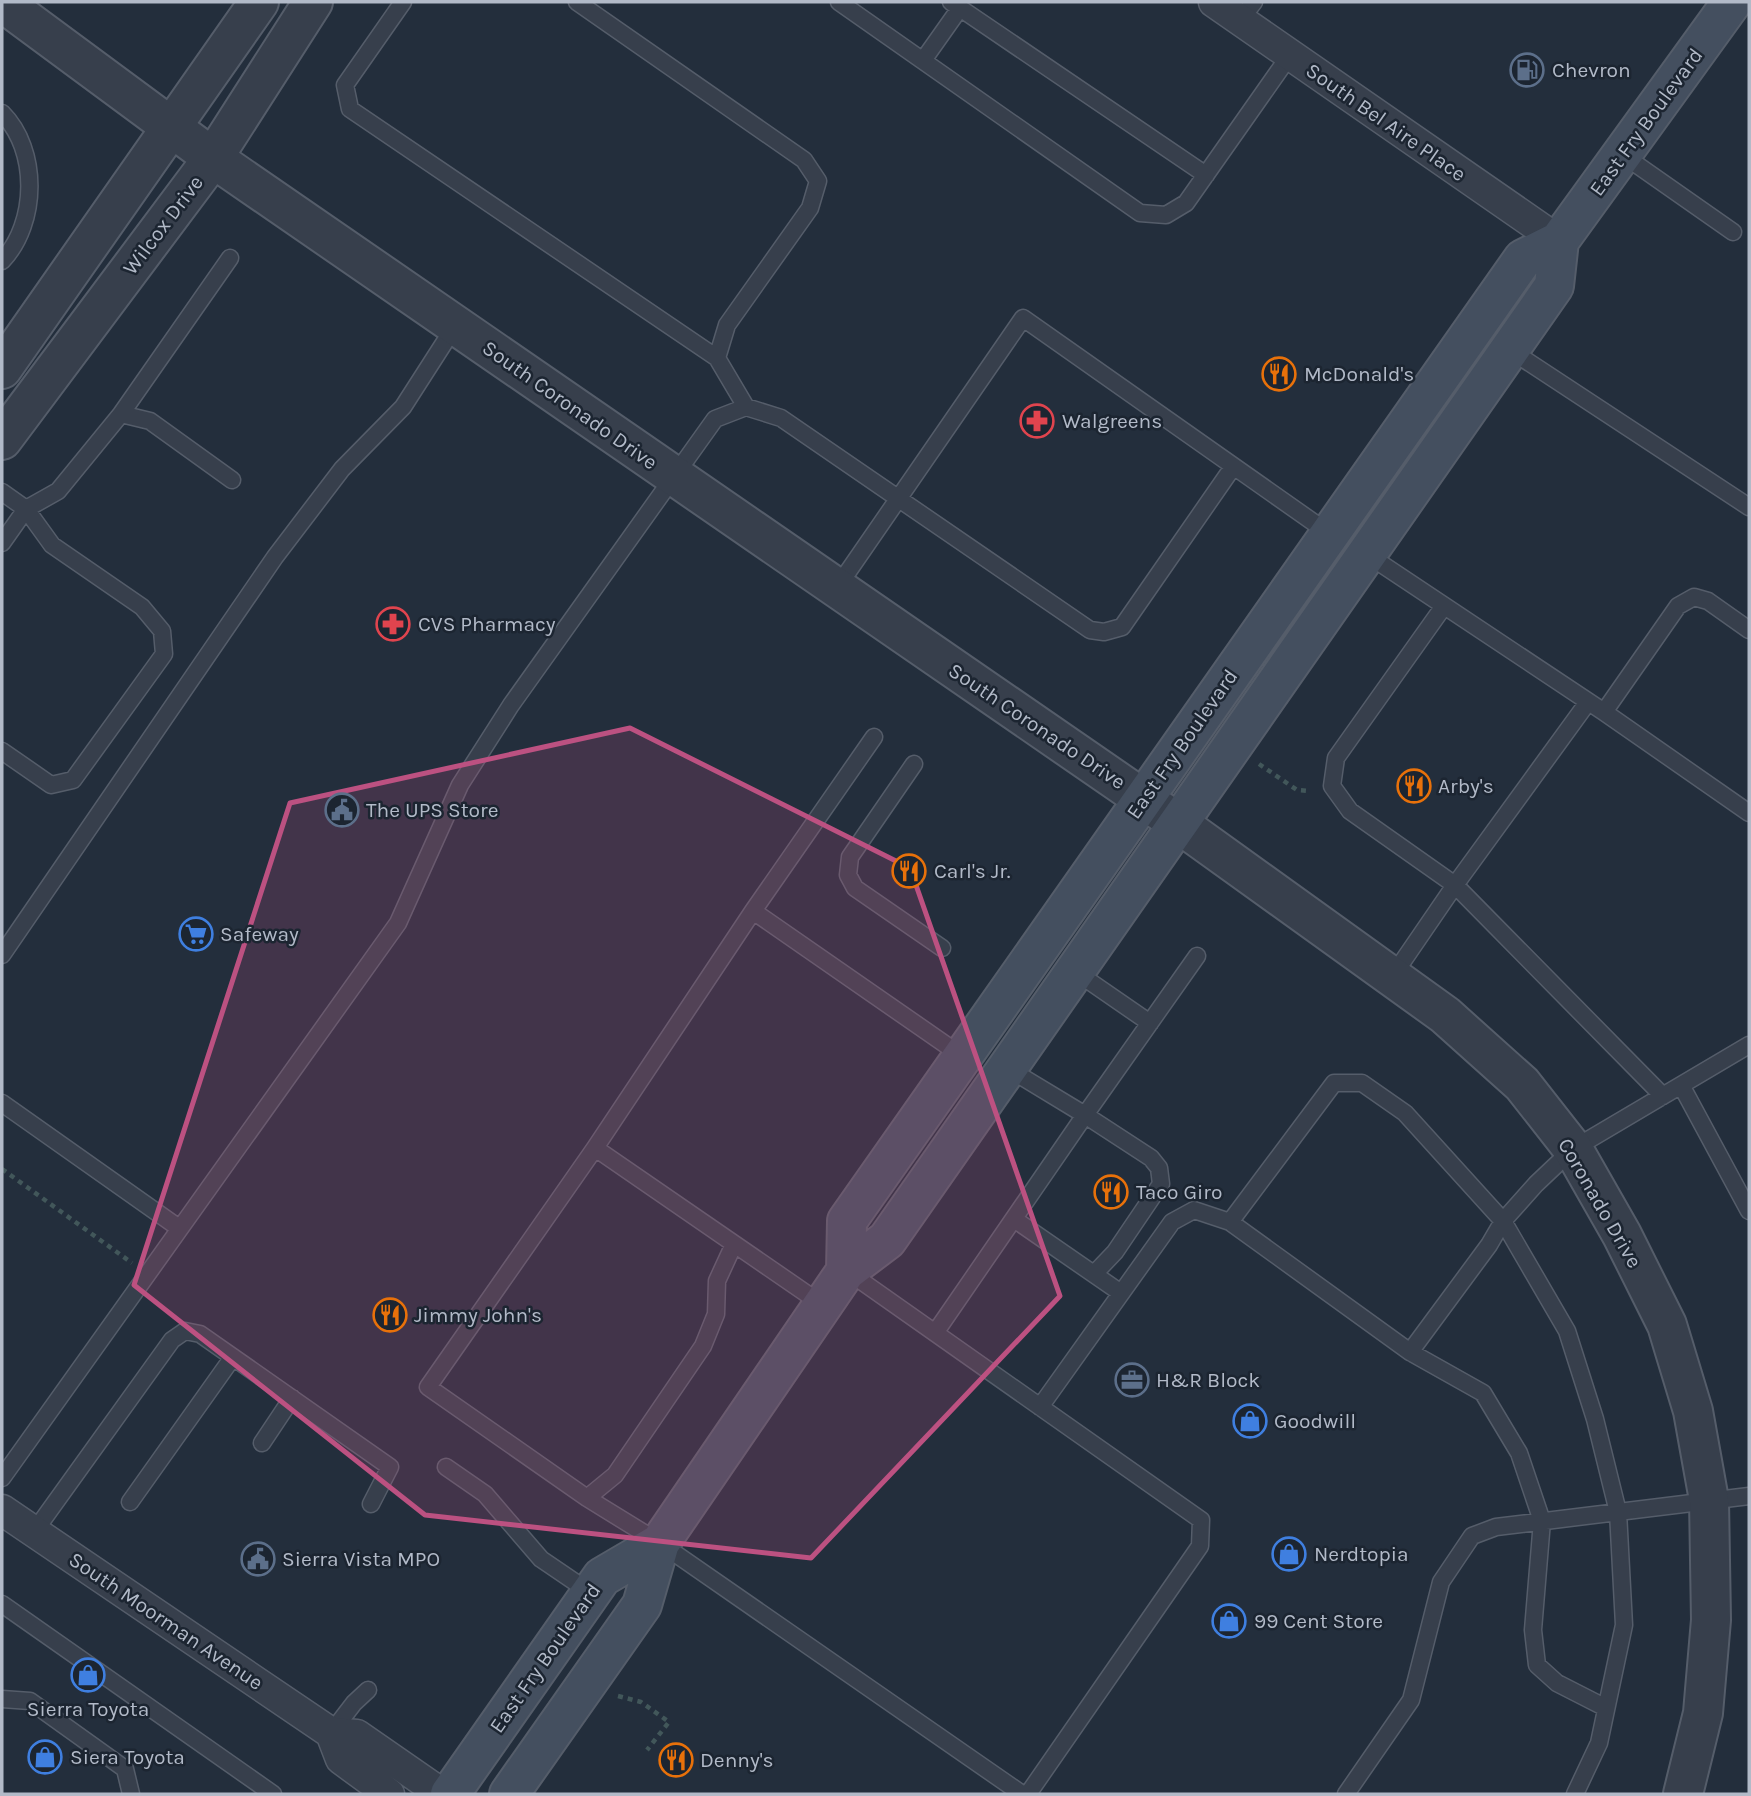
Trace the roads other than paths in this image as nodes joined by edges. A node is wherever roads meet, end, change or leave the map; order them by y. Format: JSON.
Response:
{"nodes":[{"id":1,"x":2,"y":2,"type":"edge"},
{"id":2,"x":259,"y":2,"type":"edge"},
{"id":3,"x":313,"y":2,"type":"edge"},
{"id":4,"x":403,"y":2,"type":"edge"},
{"id":5,"x":577,"y":2,"type":"edge"},
{"id":6,"x":839,"y":2,"type":"edge"},
{"id":7,"x":1213,"y":2,"type":"edge"},
{"id":8,"x":1732,"y":2,"type":"edge"},
{"id":9,"x":955,"y":5,"type":"edge"},
{"id":10,"x":1247,"y":11,"type":"edge"},
{"id":11,"x":1290,"y":55,"type":"junction"},
{"id":12,"x":923,"y":59,"type":"junction"},
{"id":13,"x":2,"y":113,"type":"edge"},
{"id":14,"x":169,"y":127,"type":"junction"},
{"id":15,"x":1623,"y":155,"type":"junction"},
{"id":16,"x":213,"y":158,"type":"junction"},
{"id":17,"x":1206,"y":175,"type":"junction"},
{"id":18,"x":1733,"y":232,"type":"dead end"},
{"id":19,"x":1559,"y":242,"type":"junction"},
{"id":20,"x":230,"y":258,"type":"dead end"},
{"id":21,"x":2,"y":261,"type":"edge"},
{"id":22,"x":455,"y":326,"type":"junction"},
{"id":23,"x":1510,"y":350,"type":"junction"},
{"id":24,"x":717,"y":358,"type":"junction"},
{"id":25,"x":2,"y":369,"type":"edge"},
{"id":26,"x":747,"y":407,"type":"junction"},
{"id":27,"x":121,"y":414,"type":"junction"},
{"id":28,"x":2,"y":440,"type":"edge"},
{"id":29,"x":1233,"y":467,"type":"junction"},
{"id":30,"x":676,"y":478,"type":"junction"},
{"id":31,"x":232,"y":481,"type":"dead end"},
{"id":32,"x":2,"y":492,"type":"edge"},
{"id":33,"x":897,"y":500,"type":"junction"},
{"id":34,"x":1749,"y":507,"type":"edge"},
{"id":35,"x":26,"y":509,"type":"junction"},
{"id":36,"x":1330,"y":534,"type":"junction"},
{"id":37,"x":2,"y":543,"type":"edge"},
{"id":38,"x":1368,"y":555,"type":"junction"},
{"id":39,"x":836,"y":589,"type":"junction"},
{"id":40,"x":1444,"y":606,"type":"junction"},
{"id":41,"x":1749,"y":630,"type":"edge"},
{"id":42,"x":1588,"y":702,"type":"junction"},
{"id":43,"x":1604,"y":712,"type":"junction"},
{"id":44,"x":874,"y":737,"type":"dead end"},
{"id":45,"x":2,"y":751,"type":"edge"},
{"id":46,"x":914,"y":764,"type":"dead end"},
{"id":47,"x":1143,"y":799,"type":"junction"},
{"id":48,"x":1749,"y":813,"type":"edge"},
{"id":49,"x":1178,"y":823,"type":"junction"},
{"id":50,"x":1455,"y":885,"type":"junction"},
{"id":51,"x":753,"y":911,"type":"junction"},
{"id":52,"x":942,"y":948,"type":"dead end"},
{"id":53,"x":2,"y":955,"type":"edge"},
{"id":54,"x":1197,"y":956,"type":"dead end"},
{"id":55,"x":1076,"y":972,"type":"junction"},
{"id":56,"x":1392,"y":977,"type":"junction"},
{"id":57,"x":1150,"y":1023,"type":"junction"},
{"id":58,"x":1747,"y":1052,"type":"edge"},
{"id":59,"x":962,"y":1056,"type":"junction"},
{"id":60,"x":1009,"y":1069,"type":"junction"},
{"id":61,"x":1681,"y":1085,"type":"junction"},
{"id":62,"x":1663,"y":1096,"type":"junction"},
{"id":63,"x":2,"y":1104,"type":"edge"},
{"id":64,"x":1085,"y":1115,"type":"junction"},
{"id":65,"x":595,"y":1148,"type":"junction"},
{"id":66,"x":1573,"y":1149,"type":"junction"},
{"id":67,"x":1749,"y":1211,"type":"edge"},
{"id":68,"x":1014,"y":1219,"type":"junction"},
{"id":69,"x":1503,"y":1221,"type":"junction"},
{"id":70,"x":1230,"y":1222,"type":"junction"},
{"id":71,"x":178,"y":1228,"type":"junction"},
{"id":72,"x":734,"y":1244,"type":"junction"},
{"id":73,"x":846,"y":1270,"type":"junction"},
{"id":74,"x":1094,"y":1274,"type":"junction"},
{"id":75,"x":1121,"y":1293,"type":"junction"},
{"id":76,"x":822,"y":1305,"type":"junction"},
{"id":77,"x":934,"y":1333,"type":"junction"},
{"id":78,"x":1410,"y":1352,"type":"junction"},
{"id":79,"x":233,"y":1357,"type":"junction"},
{"id":80,"x":292,"y":1398,"type":"junction"},
{"id":81,"x":1040,"y":1407,"type":"junction"},
{"id":82,"x":262,"y":1443,"type":"dead end"},
{"id":83,"x":446,"y":1467,"type":"dead end"},
{"id":84,"x":2,"y":1478,"type":"edge"},
{"id":85,"x":1749,"y":1496,"type":"edge"},
{"id":86,"x":587,"y":1498,"type":"junction"},
{"id":87,"x":1709,"y":1500,"type":"junction"},
{"id":88,"x":130,"y":1502,"type":"dead end"},
{"id":89,"x":372,"y":1504,"type":"dead end"},
{"id":90,"x":2,"y":1510,"type":"edge"},
{"id":91,"x":1618,"y":1512,"type":"junction"},
{"id":92,"x":1542,"y":1521,"type":"junction"},
{"id":93,"x":34,"y":1532,"type":"junction"},
{"id":94,"x":660,"y":1543,"type":"junction"},
{"id":95,"x":591,"y":1593,"type":"junction"},
{"id":96,"x":2,"y":1604,"type":"edge"},
{"id":97,"x":368,"y":1690,"type":"dead end"},
{"id":98,"x":2,"y":1699,"type":"edge"},
{"id":99,"x":1606,"y":1709,"type":"junction"},
{"id":100,"x":331,"y":1733,"type":"junction"},
{"id":101,"x":514,"y":1790,"type":"edge"},
{"id":102,"x":131,"y":1794,"type":"edge"},
{"id":103,"x":273,"y":1794,"type":"edge"},
{"id":104,"x":388,"y":1794,"type":"edge"},
{"id":105,"x":442,"y":1794,"type":"edge"},
{"id":106,"x":450,"y":1794,"type":"edge"},
{"id":107,"x":1022,"y":1794,"type":"edge"},
{"id":108,"x":1028,"y":1794,"type":"edge"},
{"id":109,"x":1346,"y":1794,"type":"edge"},
{"id":110,"x":1575,"y":1794,"type":"edge"},
{"id":111,"x":1683,"y":1794,"type":"edge"}],
"edges":[{"from":1,"to":14,"type":"street","name":"South Coronado Drive"},
{"from":2,"to":14,"type":"street"},
{"from":3,"to":16,"type":"street","name":"Wilcox Drive"},
{"from":4,"to":24,"type":"lane"},
{"from":5,"to":24,"type":"lane"},
{"from":6,"to":12,"type":"lane"},
{"from":7,"to":10,"type":"street","name":"South Bel Aire Place"},
{"from":8,"to":15,"type":"main road","name":"East Fry Boulevard"},
{"from":9,"to":12,"type":"lane"},
{"from":9,"to":17,"type":"lane"},
{"from":10,"to":11,"type":"street","name":"South Bel Aire Place"},
{"from":11,"to":17,"type":"lane"},
{"from":11,"to":19,"type":"street","name":"South Bel Aire Place"},
{"from":12,"to":17,"type":"lane"},
{"from":13,"to":21,"type":"lane"},
{"from":14,"to":16,"type":"street","name":"South Coronado Drive"},
{"from":14,"to":25,"type":"street"},
{"from":15,"to":18,"type":"lane"},
{"from":15,"to":19,"type":"main road","name":"East Fry Boulevard"},
{"from":16,"to":22,"type":"street","name":"South Coronado Drive"},
{"from":16,"to":28,"type":"street","name":"Wilcox Drive"},
{"from":19,"to":23,"type":"main road","name":"East Fry Boulevard"},
{"from":19,"to":36,"type":"main road","name":"East Fry Boulevard"},
{"from":20,"to":27,"type":"lane"},
{"from":22,"to":30,"type":"street","name":"South Coronado Drive"},
{"from":22,"to":53,"type":"lane"},
{"from":23,"to":34,"type":"lane"},
{"from":23,"to":38,"type":"main road","name":"East Fry Boulevard"},
{"from":24,"to":26,"type":"lane"},
{"from":26,"to":30,"type":"lane"},
{"from":26,"to":33,"type":"lane"},
{"from":27,"to":31,"type":"lane"},
{"from":27,"to":35,"type":"lane"},
{"from":29,"to":33,"type":"lane"},
{"from":29,"to":33,"type":"lane"},
{"from":29,"to":36,"type":"lane"},
{"from":30,"to":39,"type":"street","name":"South Coronado Drive"},
{"from":30,"to":71,"type":"lane"},
{"from":32,"to":35,"type":"lane"},
{"from":33,"to":39,"type":"lane"},
{"from":35,"to":37,"type":"lane"},
{"from":35,"to":45,"type":"lane"},
{"from":36,"to":47,"type":"main road","name":"East Fry Boulevard"},
{"from":38,"to":40,"type":"lane"},
{"from":38,"to":49,"type":"main road","name":"East Fry Boulevard"},
{"from":39,"to":47,"type":"street","name":"South Coronado Drive"},
{"from":40,"to":42,"type":"lane"},
{"from":40,"to":50,"type":"lane"},
{"from":41,"to":43,"type":"lane"},
{"from":42,"to":43,"type":"lane"},
{"from":42,"to":50,"type":"lane"},
{"from":43,"to":48,"type":"lane"},
{"from":44,"to":51,"type":"lane"},
{"from":46,"to":52,"type":"lane"},
{"from":47,"to":49,"type":"street","name":"Coronado Drive"},
{"from":47,"to":59,"type":"main road","name":"East Fry Boulevard"},
{"from":49,"to":55,"type":"main road","name":"East Fry Boulevard"},
{"from":49,"to":56,"type":"street","name":"Coronado Drive"},
{"from":50,"to":56,"type":"lane"},
{"from":50,"to":62,"type":"lane"},
{"from":51,"to":59,"type":"lane"},
{"from":51,"to":65,"type":"lane"},
{"from":54,"to":57,"type":"lane"},
{"from":55,"to":57,"type":"lane"},
{"from":55,"to":60,"type":"main road","name":"East Fry Boulevard"},
{"from":56,"to":66,"type":"street","name":"Coronado Drive"},
{"from":57,"to":64,"type":"lane"},
{"from":58,"to":61,"type":"lane"},
{"from":59,"to":73,"type":"main road","name":"East Fry Boulevard"},
{"from":60,"to":64,"type":"lane"},
{"from":60,"to":73,"type":"main road","name":"East Fry Boulevard"},
{"from":61,"to":62,"type":"lane"},
{"from":61,"to":67,"type":"lane"},
{"from":62,"to":66,"type":"lane"},
{"from":63,"to":71,"type":"lane"},
{"from":64,"to":68,"type":"lane"},
{"from":64,"to":74,"type":"lane"},
{"from":65,"to":72,"type":"lane"},
{"from":65,"to":86,"type":"lane"},
{"from":66,"to":69,"type":"lane"},
{"from":66,"to":87,"type":"street","name":"Coronado Drive"},
{"from":68,"to":74,"type":"lane"},
{"from":68,"to":77,"type":"lane"},
{"from":69,"to":70,"type":"lane"},
{"from":69,"to":78,"type":"lane"},
{"from":69,"to":91,"type":"lane"},
{"from":70,"to":75,"type":"lane"},
{"from":70,"to":78,"type":"lane"},
{"from":71,"to":84,"type":"lane"},
{"from":72,"to":76,"type":"lane"},
{"from":72,"to":86,"type":"lane"},
{"from":73,"to":76,"type":"main road","name":"East Fry Boulevard"},
{"from":73,"to":77,"type":"lane"},
{"from":74,"to":75,"type":"lane"},
{"from":75,"to":81,"type":"lane"},
{"from":76,"to":94,"type":"main road","name":"East Fry Boulevard"},
{"from":77,"to":81,"type":"lane"},
{"from":78,"to":92,"type":"lane"},
{"from":79,"to":80,"type":"lane"},
{"from":79,"to":88,"type":"lane"},
{"from":79,"to":93,"type":"lane"},
{"from":80,"to":82,"type":"lane"},
{"from":80,"to":89,"type":"lane"},
{"from":81,"to":108,"type":"lane"},
{"from":83,"to":95,"type":"lane"},
{"from":85,"to":87,"type":"lane"},
{"from":86,"to":94,"type":"lane"},
{"from":87,"to":91,"type":"lane"},
{"from":87,"to":111,"type":"street","name":"Coronado Drive"},
{"from":90,"to":93,"type":"street","name":"South Moorman Avenue"},
{"from":91,"to":92,"type":"lane"},
{"from":91,"to":99,"type":"lane"},
{"from":92,"to":99,"type":"lane"},
{"from":92,"to":109,"type":"lane"},
{"from":93,"to":100,"type":"street","name":"South Moorman Avenue"},
{"from":94,"to":95,"type":"main road","name":"East Fry Boulevard"},
{"from":94,"to":101,"type":"main road","name":"East Fry Boulevard"},
{"from":94,"to":107,"type":"lane"},
{"from":95,"to":106,"type":"main road","name":"East Fry Boulevard"},
{"from":96,"to":103,"type":"lane"},
{"from":97,"to":100,"type":"lane"},
{"from":98,"to":102,"type":"lane"},
{"from":99,"to":110,"type":"lane"},
{"from":100,"to":104,"type":"street","name":"South Moorman Avenue"},
{"from":100,"to":105,"type":"street","name":"South Moorman Avenue"}]}
